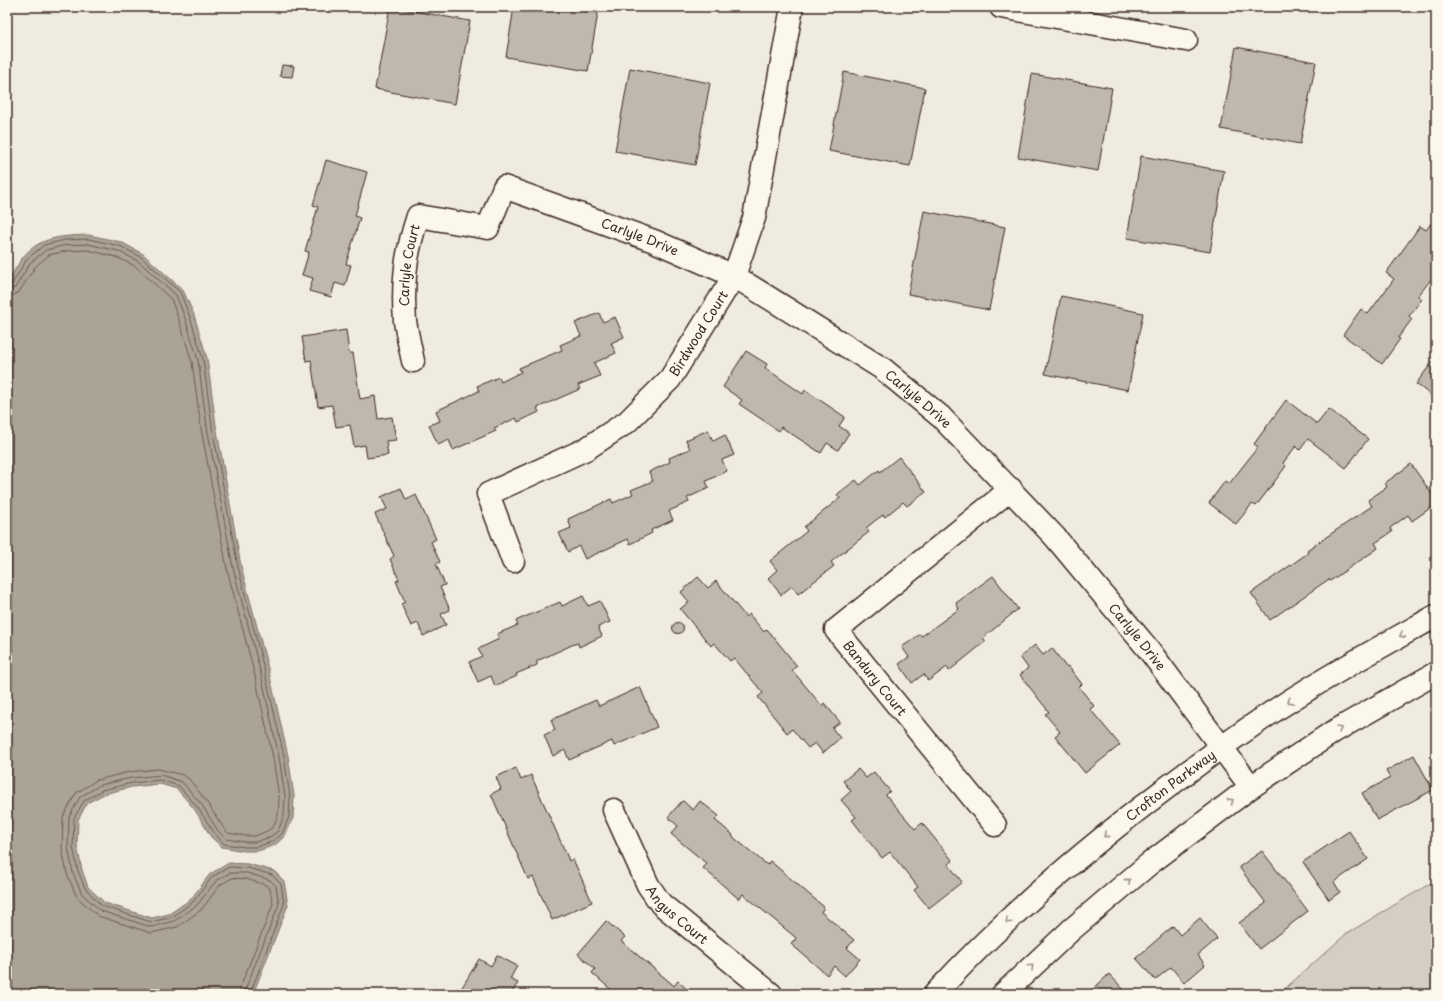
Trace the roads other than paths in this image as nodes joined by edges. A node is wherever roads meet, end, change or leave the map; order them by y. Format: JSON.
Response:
{"nodes":[{"id":1,"x":792,"y":7,"type":"edge"},
{"id":2,"x":1001,"y":7,"type":"edge"},
{"id":3,"x":1186,"y":40,"type":"dead end"},
{"id":4,"x":488,"y":228,"type":"joint"},
{"id":5,"x":734,"y":276,"type":"junction"},
{"id":6,"x":413,"y":361,"type":"dead end"},
{"id":7,"x":1011,"y":489,"type":"junction"},
{"id":8,"x":513,"y":561,"type":"dead end"},
{"id":9,"x":1436,"y":616,"type":"edge"},
{"id":10,"x":1436,"y":673,"type":"edge"},
{"id":11,"x":1221,"y":746,"type":"junction"},
{"id":12,"x":1251,"y":786,"type":"junction"},
{"id":13,"x":614,"y":810,"type":"dead end"},
{"id":14,"x":995,"y":825,"type":"dead end"},
{"id":15,"x":771,"y":994,"type":"edge"},
{"id":16,"x":935,"y":994,"type":"edge"},
{"id":17,"x":1003,"y":994,"type":"edge"}],
"edges":[{"from":1,"to":5,"type":"street","name":"Birdwood Court"},
{"from":2,"to":3,"type":"street"},
{"from":4,"to":5,"type":"street","name":"Carlyle Drive"},
{"from":4,"to":6,"type":"street","name":"Carlyle Court"},
{"from":5,"to":7,"type":"street","name":"Carlyle Drive"},
{"from":5,"to":8,"type":"street","name":"Birdwood Court"},
{"from":7,"to":11,"type":"street","name":"Carlyle Drive"},
{"from":7,"to":14,"type":"street","name":"Bandury Court"},
{"from":9,"to":11,"type":"street","name":"Crofton Parkway","one_way":true},
{"from":12,"to":10,"type":"street","one_way":true},
{"from":11,"to":12,"type":"street","name":"Carlyle Drive"},
{"from":11,"to":16,"type":"street","name":"Crofton Parkway","one_way":true},
{"from":17,"to":12,"type":"street","one_way":true},
{"from":13,"to":15,"type":"street","name":"Angus Court"}]}
